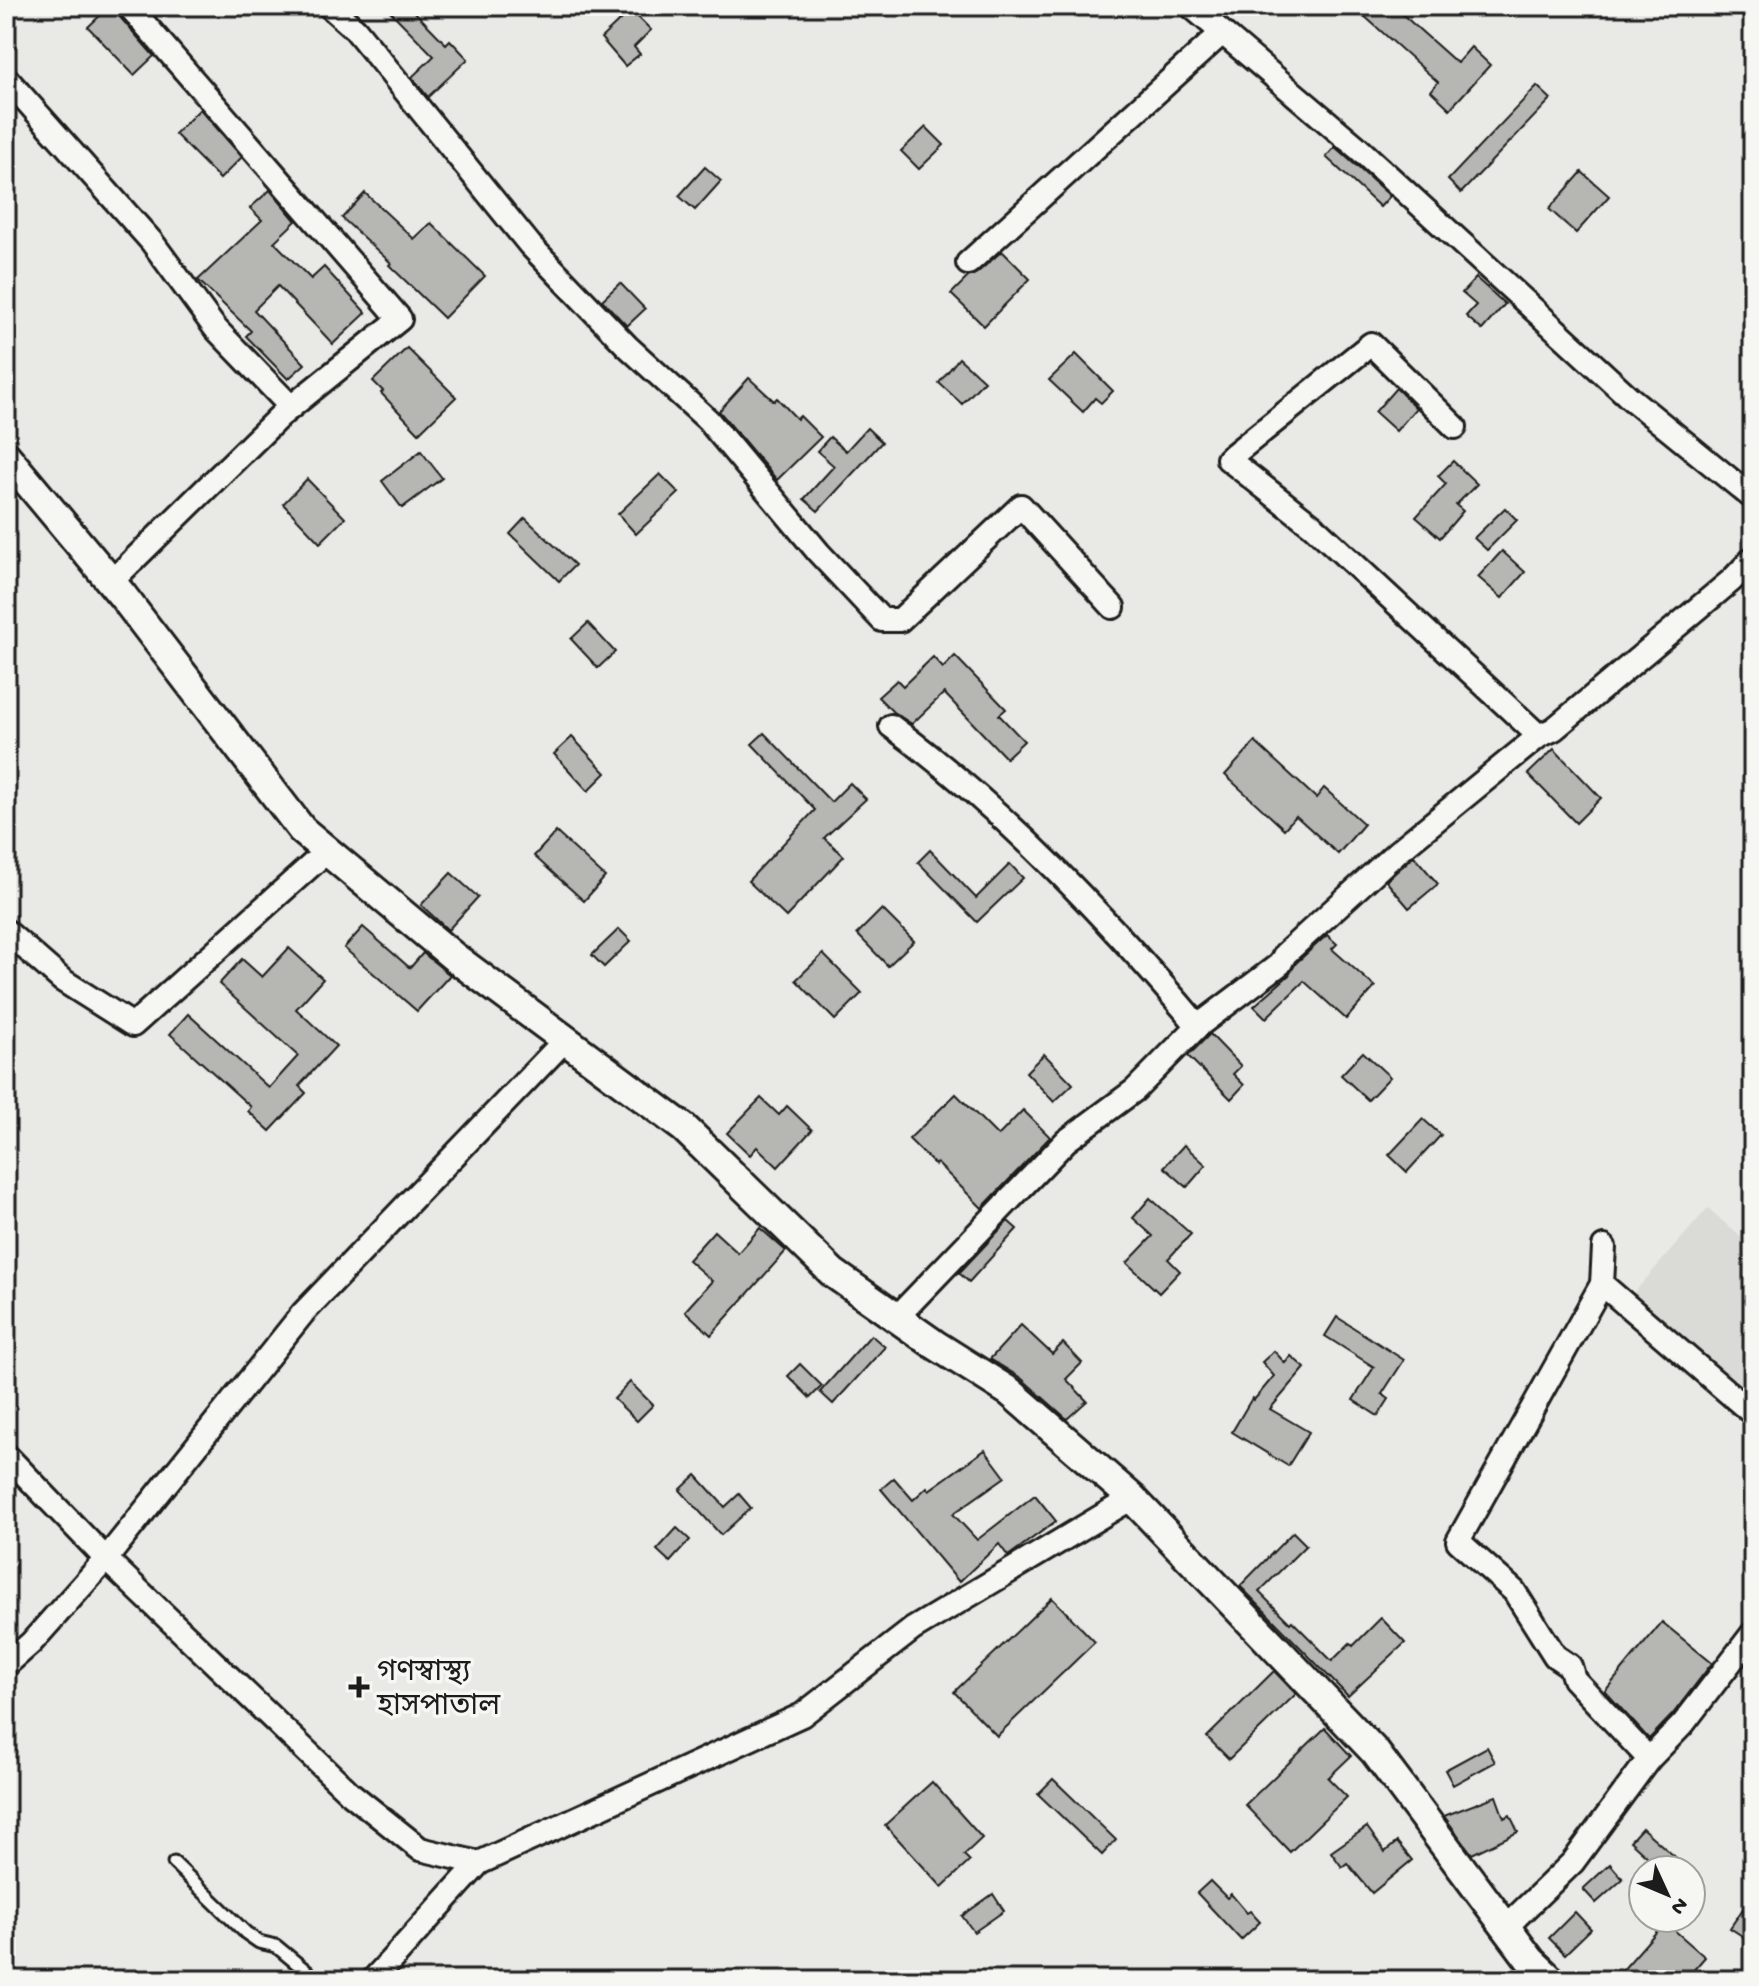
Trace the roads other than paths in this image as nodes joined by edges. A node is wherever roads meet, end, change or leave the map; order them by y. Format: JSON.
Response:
{"nodes":[{"id":1,"x":129,"y":6,"type":"edge"},
{"id":2,"x":329,"y":6,"type":"edge"},
{"id":3,"x":1191,"y":6,"type":"edge"},
{"id":4,"x":1222,"y":33,"type":"junction"},
{"id":5,"x":6,"y":78,"type":"edge"},
{"id":6,"x":968,"y":263,"type":"dead end"},
{"id":7,"x":291,"y":407,"type":"junction"},
{"id":8,"x":1455,"y":427,"type":"dead end"},
{"id":9,"x":6,"y":456,"type":"edge"},
{"id":10,"x":1753,"y":498,"type":"edge"},
{"id":11,"x":1753,"y":558,"type":"edge"},
{"id":12,"x":111,"y":582,"type":"junction"},
{"id":13,"x":1113,"y":607,"type":"dead end"},
{"id":14,"x":891,"y":726,"type":"dead end"},
{"id":15,"x":1539,"y":736,"type":"junction"},
{"id":16,"x":327,"y":851,"type":"junction"},
{"id":17,"x":6,"y":931,"type":"edge"},
{"id":18,"x":1198,"y":1026,"type":"junction"},
{"id":19,"x":565,"y":1040,"type":"junction"},
{"id":20,"x":1604,"y":1247,"type":"dead end"},
{"id":21,"x":1602,"y":1284,"type":"junction"},
{"id":22,"x":897,"y":1317,"type":"junction"},
{"id":23,"x":1753,"y":1414,"type":"edge"},
{"id":24,"x":6,"y":1455,"type":"edge"},
{"id":25,"x":1132,"y":1498,"type":"junction"},
{"id":26,"x":106,"y":1559,"type":"junction"},
{"id":27,"x":1753,"y":1633,"type":"edge"},
{"id":28,"x":6,"y":1665,"type":"edge"},
{"id":29,"x":1649,"y":1759,"type":"junction"},
{"id":30,"x":174,"y":1863,"type":"dead end"},
{"id":31,"x":479,"y":1863,"type":"junction"},
{"id":32,"x":1506,"y":1927,"type":"junction"},
{"id":33,"x":317,"y":1980,"type":"edge"},
{"id":34,"x":373,"y":1980,"type":"edge"},
{"id":35,"x":1551,"y":1980,"type":"edge"}],
"edges":[{"from":1,"to":7,"type":"street"},
{"from":2,"to":13,"type":"street"},
{"from":3,"to":4,"type":"street"},
{"from":4,"to":6,"type":"street"},
{"from":4,"to":10,"type":"street"},
{"from":5,"to":7,"type":"street"},
{"from":7,"to":12,"type":"street"},
{"from":8,"to":15,"type":"street"},
{"from":9,"to":12,"type":"street"},
{"from":11,"to":15,"type":"street"},
{"from":12,"to":16,"type":"street"},
{"from":14,"to":18,"type":"street"},
{"from":15,"to":18,"type":"street"},
{"from":16,"to":17,"type":"street"},
{"from":16,"to":19,"type":"street"},
{"from":18,"to":22,"type":"street"},
{"from":19,"to":22,"type":"street"},
{"from":19,"to":26,"type":"street"},
{"from":20,"to":21,"type":"street"},
{"from":21,"to":23,"type":"street"},
{"from":21,"to":29,"type":"street"},
{"from":22,"to":25,"type":"street"},
{"from":24,"to":26,"type":"street"},
{"from":25,"to":31,"type":"street"},
{"from":25,"to":32,"type":"street"},
{"from":26,"to":28,"type":"street"},
{"from":26,"to":31,"type":"street"},
{"from":27,"to":29,"type":"street"},
{"from":29,"to":32,"type":"street"},
{"from":30,"to":33,"type":"lane"},
{"from":31,"to":34,"type":"street"},
{"from":32,"to":35,"type":"street"}]}
